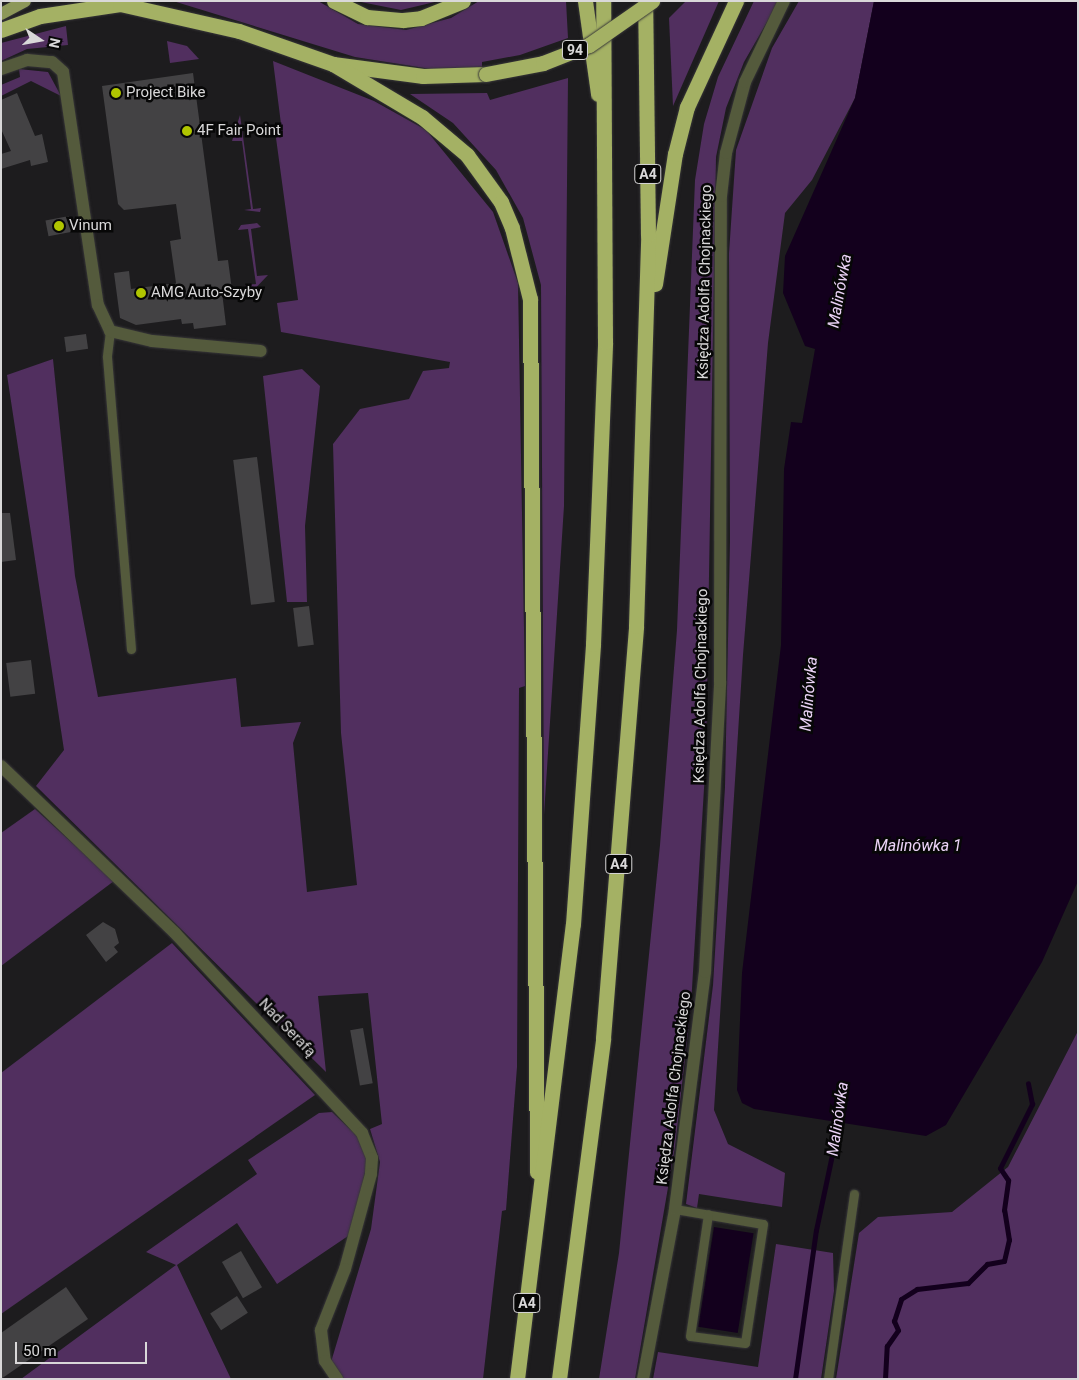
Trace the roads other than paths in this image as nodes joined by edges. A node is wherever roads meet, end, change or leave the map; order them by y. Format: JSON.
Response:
{"nodes":[{"id":1,"x":25,"y":1,"type":"edge"},
{"id":2,"x":334,"y":1,"type":"edge"},
{"id":3,"x":463,"y":1,"type":"edge"},
{"id":4,"x":585,"y":1,"type":"edge"},
{"id":5,"x":603,"y":1,"type":"edge"},
{"id":6,"x":645,"y":1,"type":"edge"},
{"id":7,"x":652,"y":1,"type":"edge"},
{"id":8,"x":736,"y":1,"type":"edge"},
{"id":9,"x":784,"y":1,"type":"edge"},
{"id":10,"x":1,"y":14,"type":"edge"},
{"id":11,"x":1,"y":30,"type":"edge"},
{"id":12,"x":333,"y":64,"type":"junction"},
{"id":13,"x":1,"y":69,"type":"edge"},
{"id":14,"x":606,"y":137,"type":"junction"},
{"id":15,"x":110,"y":331,"type":"junction"},
{"id":16,"x":646,"y":347,"type":"junction"},
{"id":17,"x":261,"y":351,"type":"dead end"},
{"id":18,"x":131,"y":649,"type":"dead end"},
{"id":19,"x":1,"y":766,"type":"edge"},
{"id":20,"x":854,"y":1194,"type":"dead end"},
{"id":21,"x":675,"y":1209,"type":"junction"},
{"id":22,"x":708,"y":1214,"type":"junction"},
{"id":23,"x":538,"y":1228,"type":"junction"},
{"id":24,"x":336,"y":1379,"type":"edge"},
{"id":25,"x":517,"y":1379,"type":"edge"},
{"id":26,"x":559,"y":1379,"type":"edge"},
{"id":27,"x":643,"y":1379,"type":"edge"},
{"id":28,"x":828,"y":1379,"type":"edge"}],
"edges":[{"from":1,"to":10,"type":"main road"},
{"from":2,"to":3,"type":"highway"},
{"from":4,"to":14,"type":"highway"},
{"from":5,"to":14,"type":"highway","number":"A4"},
{"from":6,"to":16,"type":"highway","number":"A4"},
{"from":7,"to":12,"type":"highway","number":"94","bridge":true},
{"from":8,"to":16,"type":"highway"},
{"from":9,"to":21,"type":"street","name":"Księdza Adolfa Chojnackiego"},
{"from":11,"to":12,"type":"highway"},
{"from":12,"to":23,"type":"highway"},
{"from":13,"to":15,"type":"street"},
{"from":14,"to":23,"type":"highway","number":"A4"},
{"from":15,"to":17,"type":"street"},
{"from":15,"to":18,"type":"lane"},
{"from":16,"to":26,"type":"highway","number":"A4"},
{"from":19,"to":24,"type":"street","name":"Nad Serafą"},
{"from":20,"to":28,"type":"lane"},
{"from":21,"to":22,"type":"lane"},
{"from":21,"to":27,"type":"street","name":"Księdza Adolfa Chojnackiego"},
{"from":22,"to":22,"type":"lane"},
{"from":23,"to":25,"type":"highway","number":"A4"}]}
